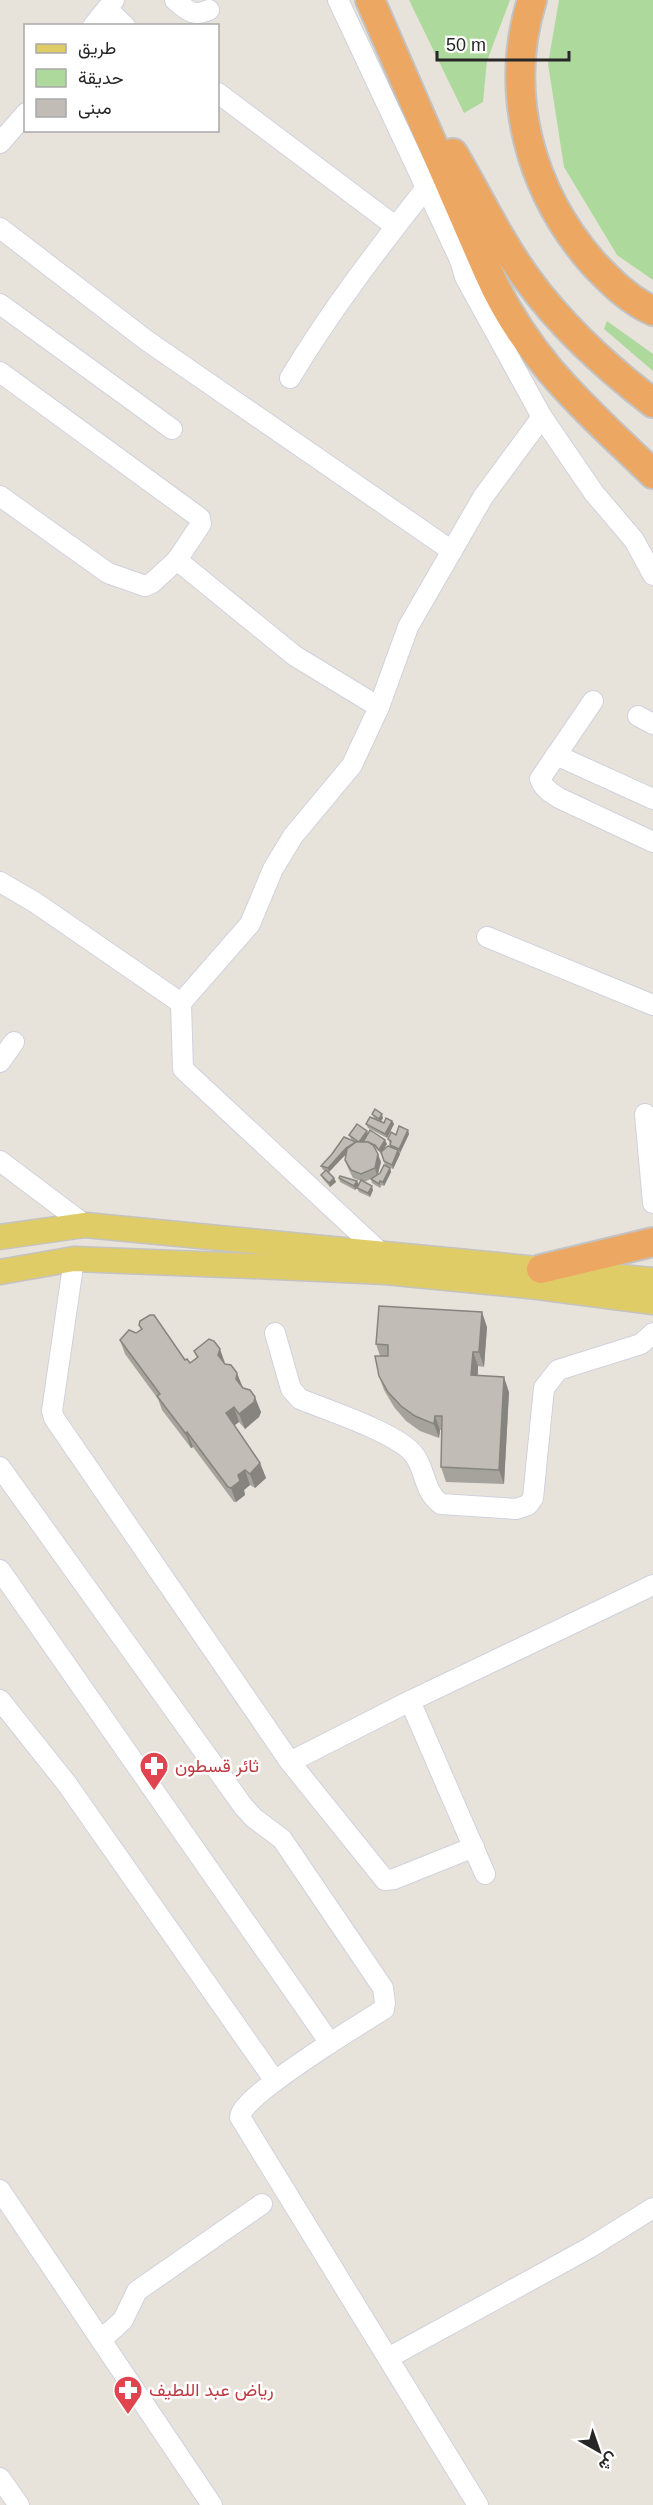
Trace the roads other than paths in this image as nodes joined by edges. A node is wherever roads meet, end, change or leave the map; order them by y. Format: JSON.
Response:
{"nodes":[{"id":1,"x":175,"y":0,"type":"edge"},
{"id":2,"x":338,"y":0,"type":"edge"},
{"id":3,"x":370,"y":0,"type":"edge"},
{"id":4,"x":532,"y":0,"type":"edge"},
{"id":5,"x":111,"y":4,"type":"edge"},
{"id":6,"x":209,"y":10,"type":"dead end"},
{"id":7,"x":95,"y":24,"type":"edge"},
{"id":8,"x":124,"y":24,"type":"edge"},
{"id":9,"x":398,"y":68,"type":"junction"},
{"id":10,"x":219,"y":94,"type":"edge"},
{"id":11,"x":24,"y":115,"type":"edge"},
{"id":12,"x":0,"y":143,"type":"edge"},
{"id":13,"x":426,"y":188,"type":"junction"},
{"id":14,"x":395,"y":226,"type":"junction"},
{"id":15,"x":0,"y":228,"type":"edge"},
{"id":16,"x":466,"y":247,"type":"junction"},
{"id":17,"x":0,"y":304,"type":"edge"},
{"id":18,"x":653,"y":311,"type":"edge"},
{"id":19,"x":0,"y":372,"type":"edge"},
{"id":20,"x":290,"y":378,"type":"dead end"},
{"id":21,"x":653,"y":403,"type":"edge"},
{"id":22,"x":542,"y":417,"type":"junction"},
{"id":23,"x":172,"y":429,"type":"dead end"},
{"id":24,"x":653,"y":474,"type":"edge"},
{"id":25,"x":0,"y":496,"type":"edge"},
{"id":26,"x":452,"y":551,"type":"junction"},
{"id":27,"x":177,"y":560,"type":"junction"},
{"id":28,"x":653,"y":575,"type":"edge"},
{"id":29,"x":593,"y":701,"type":"dead end"},
{"id":30,"x":379,"y":707,"type":"junction"},
{"id":31,"x":556,"y":755,"type":"junction"},
{"id":32,"x":653,"y":799,"type":"edge"},
{"id":33,"x":653,"y":842,"type":"edge"},
{"id":34,"x":0,"y":882,"type":"edge"},
{"id":35,"x":487,"y":937,"type":"dead end"},
{"id":36,"x":181,"y":1003,"type":"junction"},
{"id":37,"x":653,"y":1005,"type":"edge"},
{"id":38,"x":14,"y":1042,"type":"dead end"},
{"id":39,"x":0,"y":1062,"type":"edge"},
{"id":40,"x":645,"y":1114,"type":"dead end"},
{"id":41,"x":0,"y":1161,"type":"edge"},
{"id":42,"x":653,"y":1203,"type":"edge"},
{"id":43,"x":85,"y":1225,"type":"junction"},
{"id":44,"x":6,"y":1236,"type":"edge"},
{"id":45,"x":653,"y":1242,"type":"edge"},
{"id":46,"x":382,"y":1254,"type":"junction"},
{"id":47,"x":74,"y":1259,"type":"junction"},
{"id":48,"x":541,"y":1269,"type":"junction"},
{"id":49,"x":6,"y":1271,"type":"edge"},
{"id":50,"x":653,"y":1280,"type":"edge"},
{"id":51,"x":653,"y":1302,"type":"edge"},
{"id":52,"x":275,"y":1333,"type":"dead end"},
{"id":53,"x":653,"y":1333,"type":"edge"},
{"id":54,"x":0,"y":1467,"type":"edge"},
{"id":55,"x":0,"y":1570,"type":"edge"},
{"id":56,"x":653,"y":1585,"type":"edge"},
{"id":57,"x":0,"y":1700,"type":"edge"},
{"id":58,"x":410,"y":1701,"type":"junction"},
{"id":59,"x":290,"y":1762,"type":"junction"},
{"id":60,"x":474,"y":1846,"type":"junction"},
{"id":61,"x":485,"y":1874,"type":"dead end"},
{"id":62,"x":330,"y":2043,"type":"junction"},
{"id":63,"x":275,"y":2081,"type":"junction"},
{"id":64,"x":0,"y":2190,"type":"edge"},
{"id":65,"x":262,"y":2204,"type":"dead end"},
{"id":66,"x":653,"y":2208,"type":"edge"},
{"id":67,"x":101,"y":2340,"type":"junction"},
{"id":68,"x":388,"y":2358,"type":"junction"},
{"id":69,"x":0,"y":2478,"type":"edge"},
{"id":70,"x":19,"y":2505,"type":"edge"},
{"id":71,"x":212,"y":2505,"type":"edge"},
{"id":72,"x":478,"y":2505,"type":"edge"}],
"edges":[{"from":1,"to":6,"type":"street"},
{"from":2,"to":13,"type":"street"},
{"from":3,"to":9,"type":"highway"},
{"from":4,"to":18,"type":"highway"},
{"from":5,"to":7,"type":"street"},
{"from":5,"to":8,"type":"street"},
{"from":9,"to":16,"type":"highway"},
{"from":9,"to":21,"type":"highway"},
{"from":10,"to":14,"type":"street"},
{"from":11,"to":12,"type":"street"},
{"from":13,"to":14,"type":"street"},
{"from":13,"to":16,"type":"street"},
{"from":14,"to":20,"type":"street"},
{"from":15,"to":26,"type":"street"},
{"from":16,"to":22,"type":"street"},
{"from":16,"to":24,"type":"highway"},
{"from":17,"to":23,"type":"street"},
{"from":19,"to":27,"type":"street"},
{"from":22,"to":26,"type":"street"},
{"from":22,"to":28,"type":"street"},
{"from":25,"to":27,"type":"street"},
{"from":26,"to":30,"type":"street"},
{"from":27,"to":30,"type":"street"},
{"from":29,"to":31,"type":"street"},
{"from":30,"to":36,"type":"street"},
{"from":31,"to":32,"type":"street"},
{"from":31,"to":33,"type":"street"},
{"from":34,"to":36,"type":"street"},
{"from":35,"to":37,"type":"street"},
{"from":36,"to":46,"type":"street"},
{"from":38,"to":39,"type":"street"},
{"from":40,"to":42,"type":"street"},
{"from":41,"to":43,"type":"street"},
{"from":43,"to":44,"type":"main road"},
{"from":43,"to":46,"type":"main road"},
{"from":44,"to":49,"type":"main road"},
{"from":45,"to":48,"type":"highway"},
{"from":46,"to":48,"type":"main road"},
{"from":47,"to":49,"type":"main road"},
{"from":47,"to":51,"type":"main road"},
{"from":47,"to":59,"type":"street"},
{"from":48,"to":50,"type":"main road"},
{"from":52,"to":53,"type":"street"},
{"from":54,"to":62,"type":"street"},
{"from":55,"to":62,"type":"street"},
{"from":56,"to":58,"type":"street"},
{"from":57,"to":63,"type":"street"},
{"from":58,"to":59,"type":"street"},
{"from":58,"to":60,"type":"street"},
{"from":59,"to":60,"type":"street"},
{"from":60,"to":61,"type":"street"},
{"from":62,"to":63,"type":"street"},
{"from":63,"to":68,"type":"street"},
{"from":64,"to":67,"type":"street"},
{"from":65,"to":67,"type":"street"},
{"from":66,"to":68,"type":"street"},
{"from":67,"to":71,"type":"street"},
{"from":68,"to":72,"type":"street"},
{"from":69,"to":70,"type":"street"}]}
